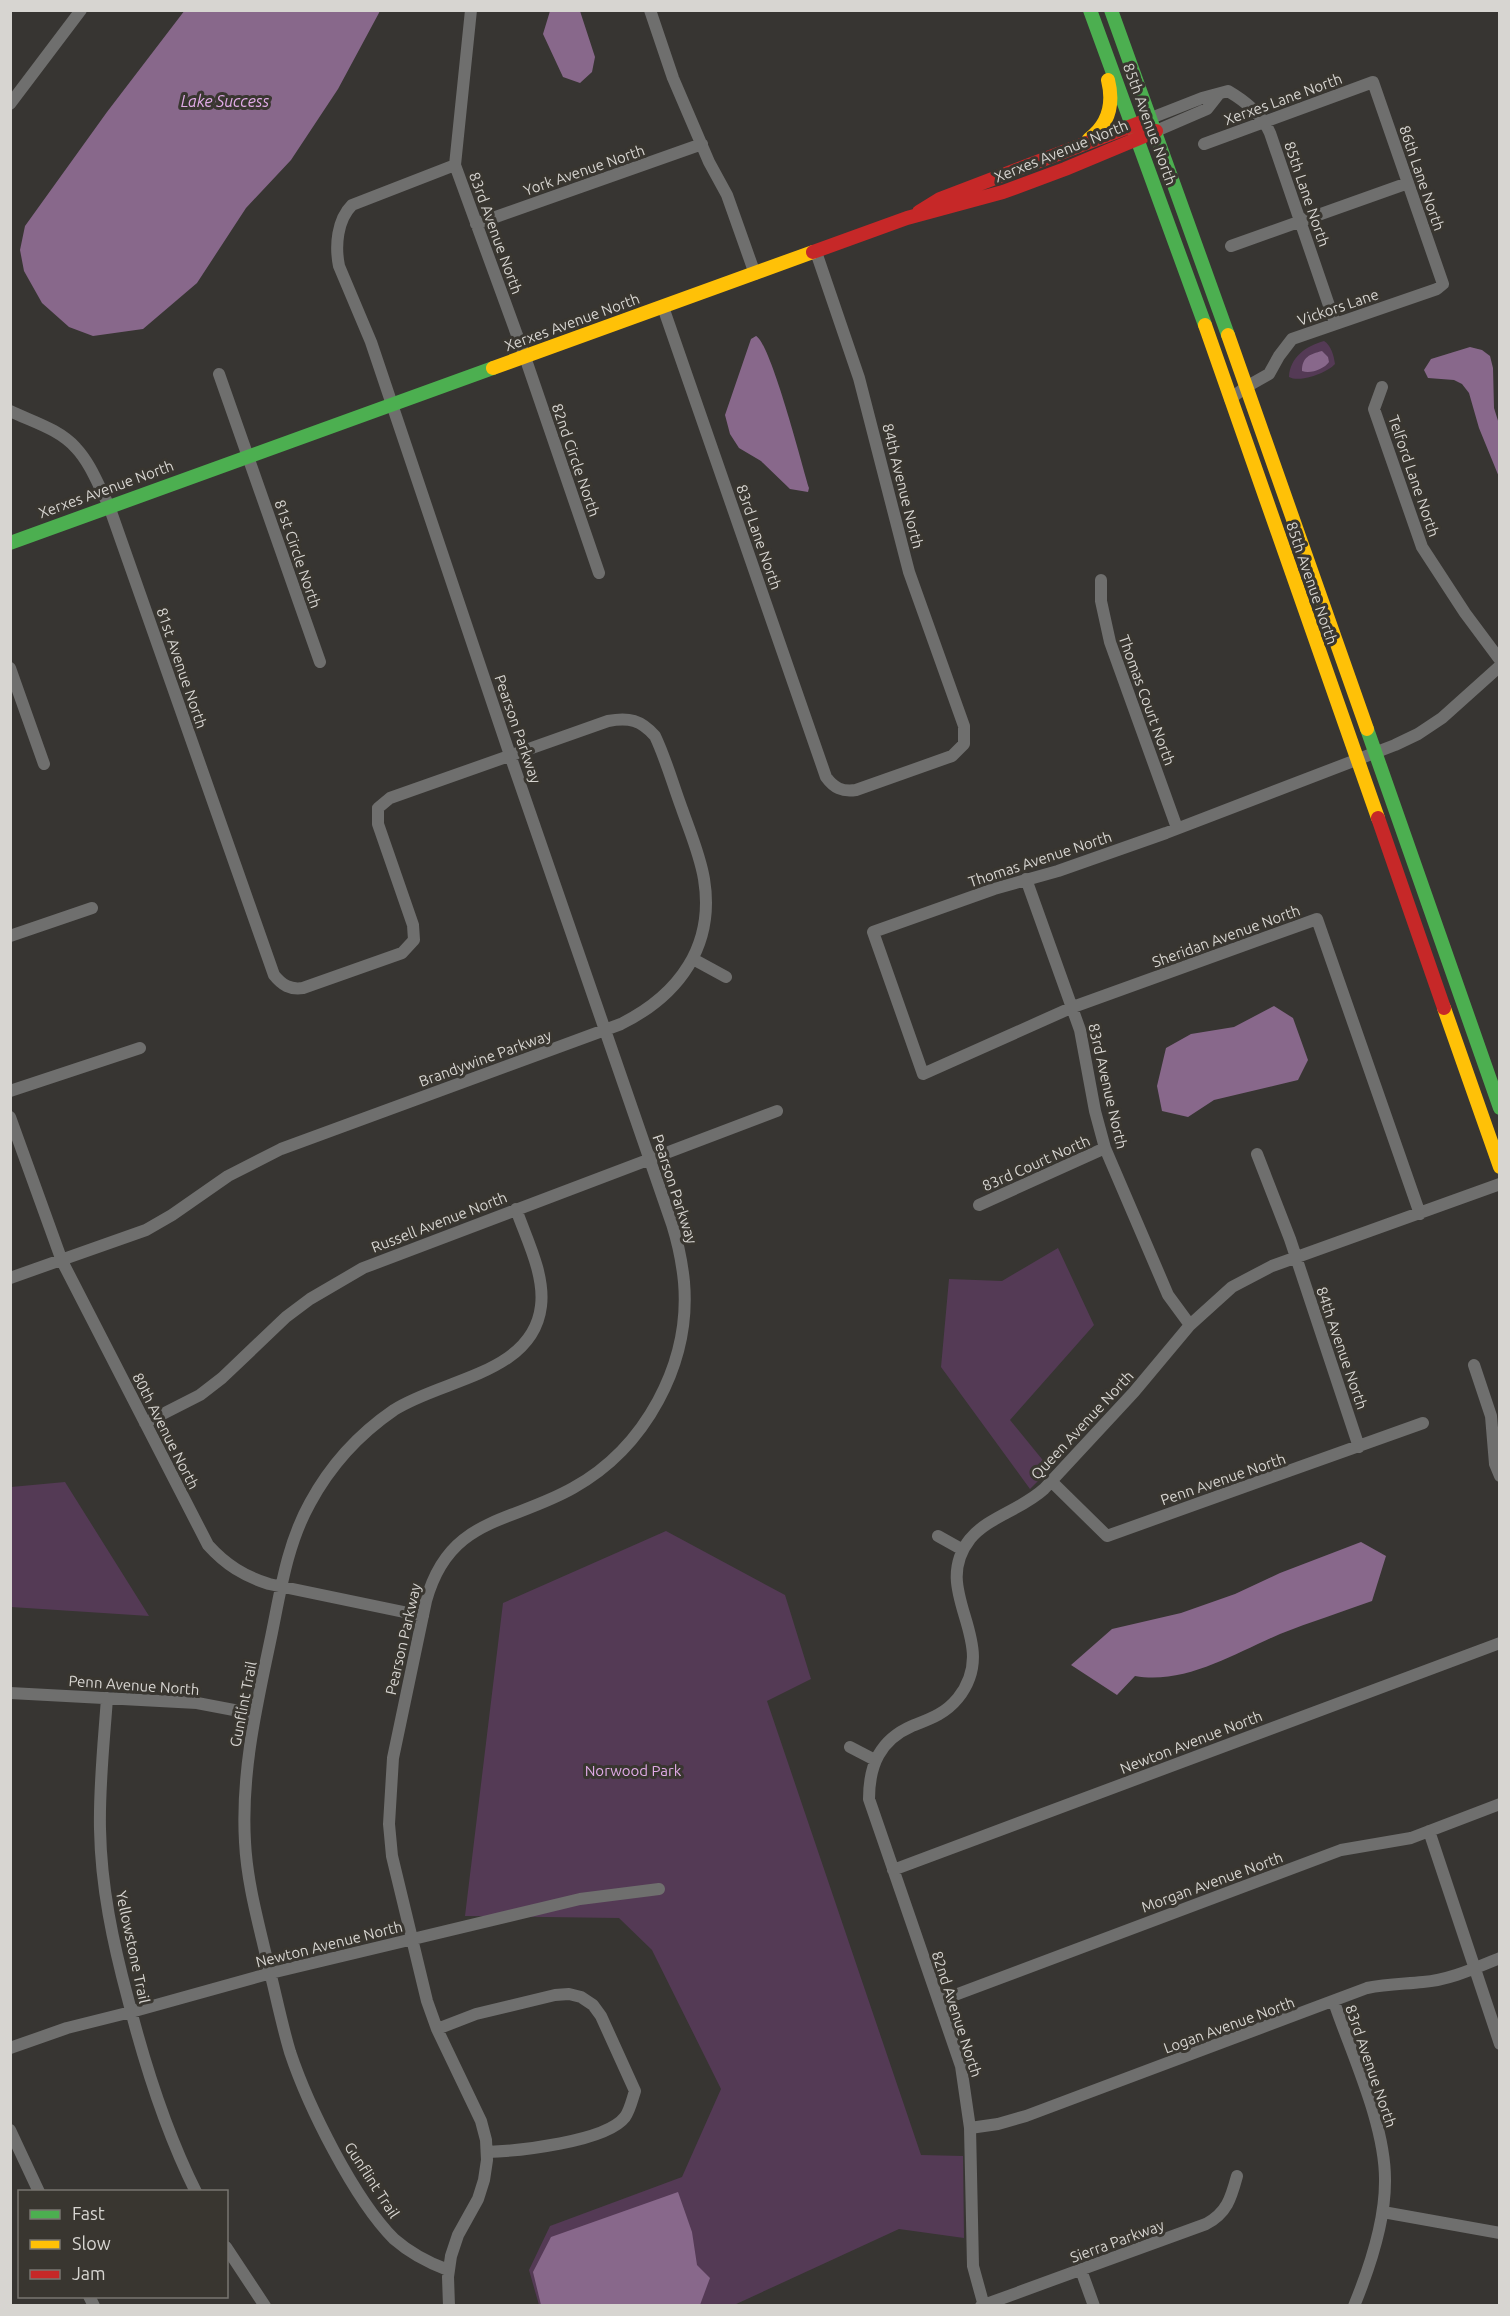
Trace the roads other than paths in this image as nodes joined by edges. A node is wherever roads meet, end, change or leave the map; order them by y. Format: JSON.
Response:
{"nodes":[{"id":1,"x":81,"y":10,"type":"edge"},
{"id":2,"x":471,"y":10,"type":"edge"},
{"id":3,"x":650,"y":10,"type":"edge"},
{"id":4,"x":1090,"y":10,"type":"edge"},
{"id":5,"x":1111,"y":10,"type":"edge"},
{"id":6,"x":1372,"y":82,"type":"joint"},
{"id":7,"x":1223,"y":93,"type":"joint"},
{"id":8,"x":12,"y":98,"type":"edge"},
{"id":9,"x":1265,"y":122,"type":"junction"},
{"id":10,"x":1153,"y":124,"type":"junction"},
{"id":11,"x":1136,"y":132,"type":"junction"},
{"id":12,"x":702,"y":144,"type":"junction"},
{"id":13,"x":1204,"y":144,"type":"dead end"},
{"id":14,"x":1079,"y":146,"type":"junction"},
{"id":15,"x":455,"y":165,"type":"junction"},
{"id":16,"x":1408,"y":183,"type":"junction"},
{"id":17,"x":907,"y":218,"type":"junction"},
{"id":18,"x":1300,"y":222,"type":"junction"},
{"id":19,"x":476,"y":224,"type":"junction"},
{"id":20,"x":1231,"y":246,"type":"dead end"},
{"id":21,"x":816,"y":252,"type":"junction"},
{"id":22,"x":755,"y":274,"type":"junction"},
{"id":23,"x":1443,"y":284,"type":"joint"},
{"id":24,"x":663,"y":307,"type":"junction"},
{"id":25,"x":1335,"y":323,"type":"junction"},
{"id":26,"x":525,"y":357,"type":"junction"},
{"id":27,"x":219,"y":374,"type":"dead end"},
{"id":28,"x":1246,"y":387,"type":"junction"},
{"id":29,"x":1382,"y":387,"type":"dead end"},
{"id":30,"x":1230,"y":399,"type":"junction"},
{"id":31,"x":392,"y":404,"type":"junction"},
{"id":32,"x":10,"y":411,"type":"edge"},
{"id":33,"x":248,"y":456,"type":"junction"},
{"id":34,"x":109,"y":506,"type":"junction"},
{"id":35,"x":10,"y":543,"type":"edge"},
{"id":36,"x":599,"y":573,"type":"dead end"},
{"id":37,"x":1101,"y":580,"type":"dead end"},
{"id":38,"x":1500,"y":660,"type":"edge"},
{"id":39,"x":320,"y":662,"type":"dead end"},
{"id":40,"x":1500,"y":666,"type":"edge"},
{"id":41,"x":10,"y":668,"type":"edge"},
{"id":42,"x":1375,"y":753,"type":"junction"},
{"id":43,"x":510,"y":755,"type":"junction"},
{"id":44,"x":1356,"y":759,"type":"junction"},
{"id":45,"x":44,"y":764,"type":"dead end"},
{"id":46,"x":826,"y":777,"type":"joint"},
{"id":47,"x":1177,"y":828,"type":"junction"},
{"id":48,"x":1026,"y":879,"type":"junction"},
{"id":49,"x":92,"y":908,"type":"dead end"},
{"id":50,"x":10,"y":936,"type":"edge"},
{"id":51,"x":693,"y":959,"type":"junction"},
{"id":52,"x":726,"y":976,"type":"dead end"},
{"id":53,"x":1073,"y":1007,"type":"junction"},
{"id":54,"x":606,"y":1030,"type":"junction"},
{"id":55,"x":140,"y":1048,"type":"dead end"},
{"id":56,"x":923,"y":1074,"type":"joint"},
{"id":57,"x":10,"y":1091,"type":"edge"},
{"id":58,"x":1500,"y":1108,"type":"edge"},
{"id":59,"x":777,"y":1111,"type":"dead end"},
{"id":60,"x":10,"y":1117,"type":"edge"},
{"id":61,"x":1105,"y":1148,"type":"junction"},
{"id":62,"x":1257,"y":1154,"type":"dead end"},
{"id":63,"x":650,"y":1159,"type":"junction"},
{"id":64,"x":1500,"y":1167,"type":"edge"},
{"id":65,"x":1500,"y":1184,"type":"edge"},
{"id":66,"x":979,"y":1205,"type":"dead end"},
{"id":67,"x":516,"y":1209,"type":"junction"},
{"id":68,"x":1420,"y":1214,"type":"junction"},
{"id":69,"x":1296,"y":1258,"type":"junction"},
{"id":70,"x":62,"y":1260,"type":"junction"},
{"id":71,"x":10,"y":1278,"type":"edge"},
{"id":72,"x":1190,"y":1325,"type":"junction"},
{"id":73,"x":1474,"y":1365,"type":"dead end"},
{"id":74,"x":146,"y":1423,"type":"junction"},
{"id":75,"x":1423,"y":1423,"type":"dead end"},
{"id":76,"x":1359,"y":1447,"type":"junction"},
{"id":77,"x":1500,"y":1476,"type":"edge"},
{"id":78,"x":1051,"y":1481,"type":"junction"},
{"id":79,"x":938,"y":1536,"type":"dead end"},
{"id":80,"x":963,"y":1550,"type":"junction"},
{"id":81,"x":281,"y":1586,"type":"junction"},
{"id":82,"x":423,"y":1616,"type":"junction"},
{"id":83,"x":1500,"y":1643,"type":"edge"},
{"id":84,"x":10,"y":1694,"type":"edge"},
{"id":85,"x":107,"y":1698,"type":"junction"},
{"id":86,"x":255,"y":1714,"type":"junction"},
{"id":87,"x":850,"y":1747,"type":"dead end"},
{"id":88,"x":875,"y":1760,"type":"junction"},
{"id":89,"x":1500,"y":1804,"type":"edge"},
{"id":90,"x":872,"y":1812,"type":"joint"},
{"id":91,"x":1429,"y":1831,"type":"junction"},
{"id":92,"x":893,"y":1870,"type":"junction"},
{"id":93,"x":659,"y":1889,"type":"dead end"},
{"id":94,"x":412,"y":1940,"type":"junction"},
{"id":95,"x":1500,"y":1958,"type":"edge"},
{"id":96,"x":1475,"y":1967,"type":"junction"},
{"id":97,"x":270,"y":1973,"type":"junction"},
{"id":98,"x":939,"y":2001,"type":"junction"},
{"id":99,"x":1334,"y":2002,"type":"junction"},
{"id":100,"x":131,"y":2012,"type":"junction"},
{"id":101,"x":437,"y":2029,"type":"junction"},
{"id":102,"x":1500,"y":2044,"type":"edge"},
{"id":103,"x":10,"y":2048,"type":"edge"},
{"id":104,"x":970,"y":2128,"type":"junction"},
{"id":105,"x":10,"y":2130,"type":"edge"},
{"id":106,"x":487,"y":2152,"type":"junction"},
{"id":107,"x":1237,"y":2176,"type":"dead end"},
{"id":108,"x":38,"y":2190,"type":"edge"},
{"id":109,"x":195,"y":2190,"type":"edge"},
{"id":110,"x":1383,"y":2211,"type":"junction"},
{"id":111,"x":1500,"y":2233,"type":"edge"},
{"id":112,"x":228,"y":2250,"type":"edge"},
{"id":113,"x":1081,"y":2270,"type":"junction"},
{"id":114,"x":448,"y":2271,"type":"junction"},
{"id":115,"x":983,"y":2305,"type":"edge"},
{"id":116,"x":265,"y":2306,"type":"edge"},
{"id":117,"x":449,"y":2306,"type":"edge"},
{"id":118,"x":1094,"y":2306,"type":"edge"},
{"id":119,"x":1354,"y":2306,"type":"edge"}],
"edges":[{"from":1,"to":8,"type":"street"},
{"from":2,"to":15,"type":"street","name":"83rd Avenue North"},
{"from":3,"to":12,"type":"street"},
{"from":4,"to":11,"type":"main road","name":"85th Avenue North"},
{"from":4,"to":14,"type":"main road"},
{"from":5,"to":10,"type":"main road","name":"85th Avenue North"},
{"from":6,"to":9,"type":"street","name":"Xerxes Lane North"},
{"from":6,"to":16,"type":"street","name":"86th Lane North"},
{"from":7,"to":9,"type":"street","name":"85th Lane North"},
{"from":7,"to":10,"type":"street","name":"Xerxes Avenue North"},
{"from":9,"to":13,"type":"street","name":"Xerxes Lane North"},
{"from":9,"to":18,"type":"street","name":"85th Lane North"},
{"from":10,"to":11,"type":"main road","name":"Xerxes Avenue North"},
{"from":10,"to":28,"type":"main road","name":"85th Avenue North"},
{"from":11,"to":14,"type":"main road","name":"Xerxes Avenue North"},
{"from":11,"to":17,"type":"main road","name":"Xerxes Avenue North"},
{"from":11,"to":30,"type":"main road","name":"85th Avenue North"},
{"from":12,"to":19,"type":"street","name":"York Avenue North"},
{"from":12,"to":22,"type":"street"},
{"from":14,"to":17,"type":"main road","name":"Xerxes Avenue North"},
{"from":15,"to":19,"type":"street","name":"83rd Avenue North"},
{"from":15,"to":31,"type":"street","name":"Pearson Parkway"},
{"from":16,"to":18,"type":"street"},
{"from":16,"to":23,"type":"street","name":"86th Lane North"},
{"from":17,"to":21,"type":"main road","name":"Xerxes Avenue North"},
{"from":18,"to":20,"type":"street"},
{"from":18,"to":25,"type":"street","name":"85th Lane North"},
{"from":19,"to":26,"type":"street","name":"83rd Avenue North"},
{"from":21,"to":22,"type":"main road","name":"Xerxes Avenue North"},
{"from":21,"to":46,"type":"street","name":"84th Avenue North"},
{"from":22,"to":24,"type":"main road","name":"Xerxes Avenue North"},
{"from":23,"to":25,"type":"street","name":"Vickors Lane"},
{"from":24,"to":26,"type":"main road","name":"Xerxes Avenue North"},
{"from":24,"to":46,"type":"street","name":"83rd Lane North"},
{"from":25,"to":28,"type":"street","name":"Vickors Lane"},
{"from":26,"to":31,"type":"main road","name":"Xerxes Avenue North"},
{"from":26,"to":36,"type":"street","name":"82nd Circle North"},
{"from":27,"to":33,"type":"street"},
{"from":28,"to":30,"type":"street","name":"Vickors Lane"},
{"from":28,"to":42,"type":"main road","name":"85th Avenue North"},
{"from":29,"to":38,"type":"street","name":"Telford Lane North"},
{"from":30,"to":44,"type":"main road","name":"85th Avenue North"},
{"from":31,"to":33,"type":"main road","name":"Xerxes Avenue North"},
{"from":31,"to":43,"type":"street","name":"Pearson Parkway"},
{"from":32,"to":34,"type":"street","name":"81st Avenue North"},
{"from":33,"to":34,"type":"main road","name":"Xerxes Avenue North"},
{"from":33,"to":39,"type":"street","name":"81st Circle North"},
{"from":34,"to":35,"type":"main road","name":"Xerxes Avenue North"},
{"from":34,"to":43,"type":"street","name":"81st Avenue North"},
{"from":37,"to":47,"type":"street","name":"Thomas Court North"},
{"from":40,"to":42,"type":"street","name":"Thomas Avenue North"},
{"from":41,"to":45,"type":"street"},
{"from":42,"to":44,"type":"street","name":"Thomas Avenue North"},
{"from":42,"to":58,"type":"main road","name":"85th Avenue North"},
{"from":43,"to":51,"type":"street","name":"Brandywine Parkway"},
{"from":43,"to":54,"type":"street","name":"Pearson Parkway"},
{"from":44,"to":47,"type":"street","name":"Thomas Avenue North"},
{"from":44,"to":64,"type":"main road","name":"85th Avenue North"},
{"from":47,"to":48,"type":"street","name":"Thomas Avenue North"},
{"from":48,"to":53,"type":"street","name":"83rd Avenue North"},
{"from":48,"to":56,"type":"street","name":"Thomas Avenue North"},
{"from":49,"to":50,"type":"street"},
{"from":51,"to":52,"type":"street"},
{"from":51,"to":54,"type":"street","name":"Brandywine Parkway"},
{"from":53,"to":56,"type":"street","name":"Sheridan Avenue North"},
{"from":53,"to":61,"type":"street","name":"83rd Avenue North"},
{"from":53,"to":68,"type":"street","name":"Sheridan Avenue North"},
{"from":54,"to":63,"type":"street","name":"Pearson Parkway"},
{"from":54,"to":70,"type":"street","name":"Brandywine Parkway"},
{"from":55,"to":57,"type":"street"},
{"from":59,"to":63,"type":"street","name":"Russell Avenue North"},
{"from":60,"to":70,"type":"street","name":"80th Avenue North"},
{"from":61,"to":66,"type":"street","name":"83rd Court North"},
{"from":61,"to":72,"type":"street","name":"83rd Avenue North"},
{"from":62,"to":69,"type":"street","name":"84th Avenue North"},
{"from":63,"to":67,"type":"street","name":"Russell Avenue North"},
{"from":63,"to":82,"type":"street","name":"Pearson Parkway"},
{"from":65,"to":68,"type":"street","name":"Queen Avenue North"},
{"from":67,"to":74,"type":"street","name":"Russell Avenue North"},
{"from":67,"to":81,"type":"street","name":"Gunflint Trail"},
{"from":68,"to":69,"type":"street","name":"Queen Avenue North"},
{"from":69,"to":72,"type":"street","name":"Queen Avenue North"},
{"from":69,"to":76,"type":"street","name":"84th Avenue North"},
{"from":70,"to":71,"type":"street","name":"Brandywine Parkway"},
{"from":70,"to":74,"type":"street","name":"80th Avenue North"},
{"from":72,"to":78,"type":"street","name":"Queen Avenue North"},
{"from":73,"to":77,"type":"street"},
{"from":74,"to":81,"type":"street","name":"80th Avenue North"},
{"from":75,"to":76,"type":"street","name":"Penn Avenue North"},
{"from":76,"to":78,"type":"street","name":"Penn Avenue North"},
{"from":78,"to":80,"type":"street","name":"Queen Avenue North"},
{"from":79,"to":80,"type":"street"},
{"from":80,"to":88,"type":"street","name":"Queen Avenue North"},
{"from":81,"to":82,"type":"street","name":"80th Avenue North"},
{"from":81,"to":86,"type":"street","name":"Gunflint Trail"},
{"from":82,"to":94,"type":"street","name":"Pearson Parkway"},
{"from":83,"to":92,"type":"street","name":"Newton Avenue North"},
{"from":84,"to":85,"type":"street","name":"Penn Avenue North"},
{"from":85,"to":86,"type":"street","name":"Penn Avenue North"},
{"from":85,"to":100,"type":"street","name":"Yellowstone Trail"},
{"from":86,"to":97,"type":"street","name":"Gunflint Trail"},
{"from":87,"to":88,"type":"street"},
{"from":88,"to":90,"type":"street","name":"Queen Avenue North"},
{"from":89,"to":91,"type":"street","name":"Morgan Avenue North"},
{"from":90,"to":92,"type":"street","name":"82nd Avenue North"},
{"from":91,"to":96,"type":"street"},
{"from":91,"to":98,"type":"street","name":"Morgan Avenue North"},
{"from":92,"to":98,"type":"street","name":"82nd Avenue North"},
{"from":93,"to":94,"type":"street","name":"Newton Avenue North"},
{"from":94,"to":97,"type":"street","name":"Newton Avenue North"},
{"from":94,"to":101,"type":"street","name":"Pearson Parkway"},
{"from":95,"to":96,"type":"street","name":"Logan Avenue North"},
{"from":96,"to":99,"type":"street","name":"Logan Avenue North"},
{"from":96,"to":102,"type":"street"},
{"from":97,"to":100,"type":"street","name":"Newton Avenue North"},
{"from":97,"to":114,"type":"street","name":"Gunflint Trail"},
{"from":98,"to":104,"type":"street","name":"82nd Avenue North"},
{"from":99,"to":104,"type":"street","name":"Logan Avenue North"},
{"from":99,"to":110,"type":"street","name":"83rd Avenue North"},
{"from":100,"to":103,"type":"street","name":"Newton Avenue North"},
{"from":100,"to":109,"type":"street","name":"Yellowstone Trail"},
{"from":101,"to":106,"type":"street","name":"Pearson Parkway"},
{"from":101,"to":106,"type":"street"},
{"from":104,"to":115,"type":"street","name":"82nd Avenue North"},
{"from":105,"to":108,"type":"street"},
{"from":106,"to":114,"type":"street","name":"Pearson Parkway"},
{"from":107,"to":113,"type":"street","name":"Sierra Parkway"},
{"from":110,"to":111,"type":"street"},
{"from":110,"to":119,"type":"street","name":"83rd Avenue North"},
{"from":112,"to":116,"type":"street"},
{"from":113,"to":115,"type":"street","name":"Sierra Parkway"},
{"from":113,"to":118,"type":"street"},
{"from":114,"to":117,"type":"street","name":"Pearson Parkway"}]}
